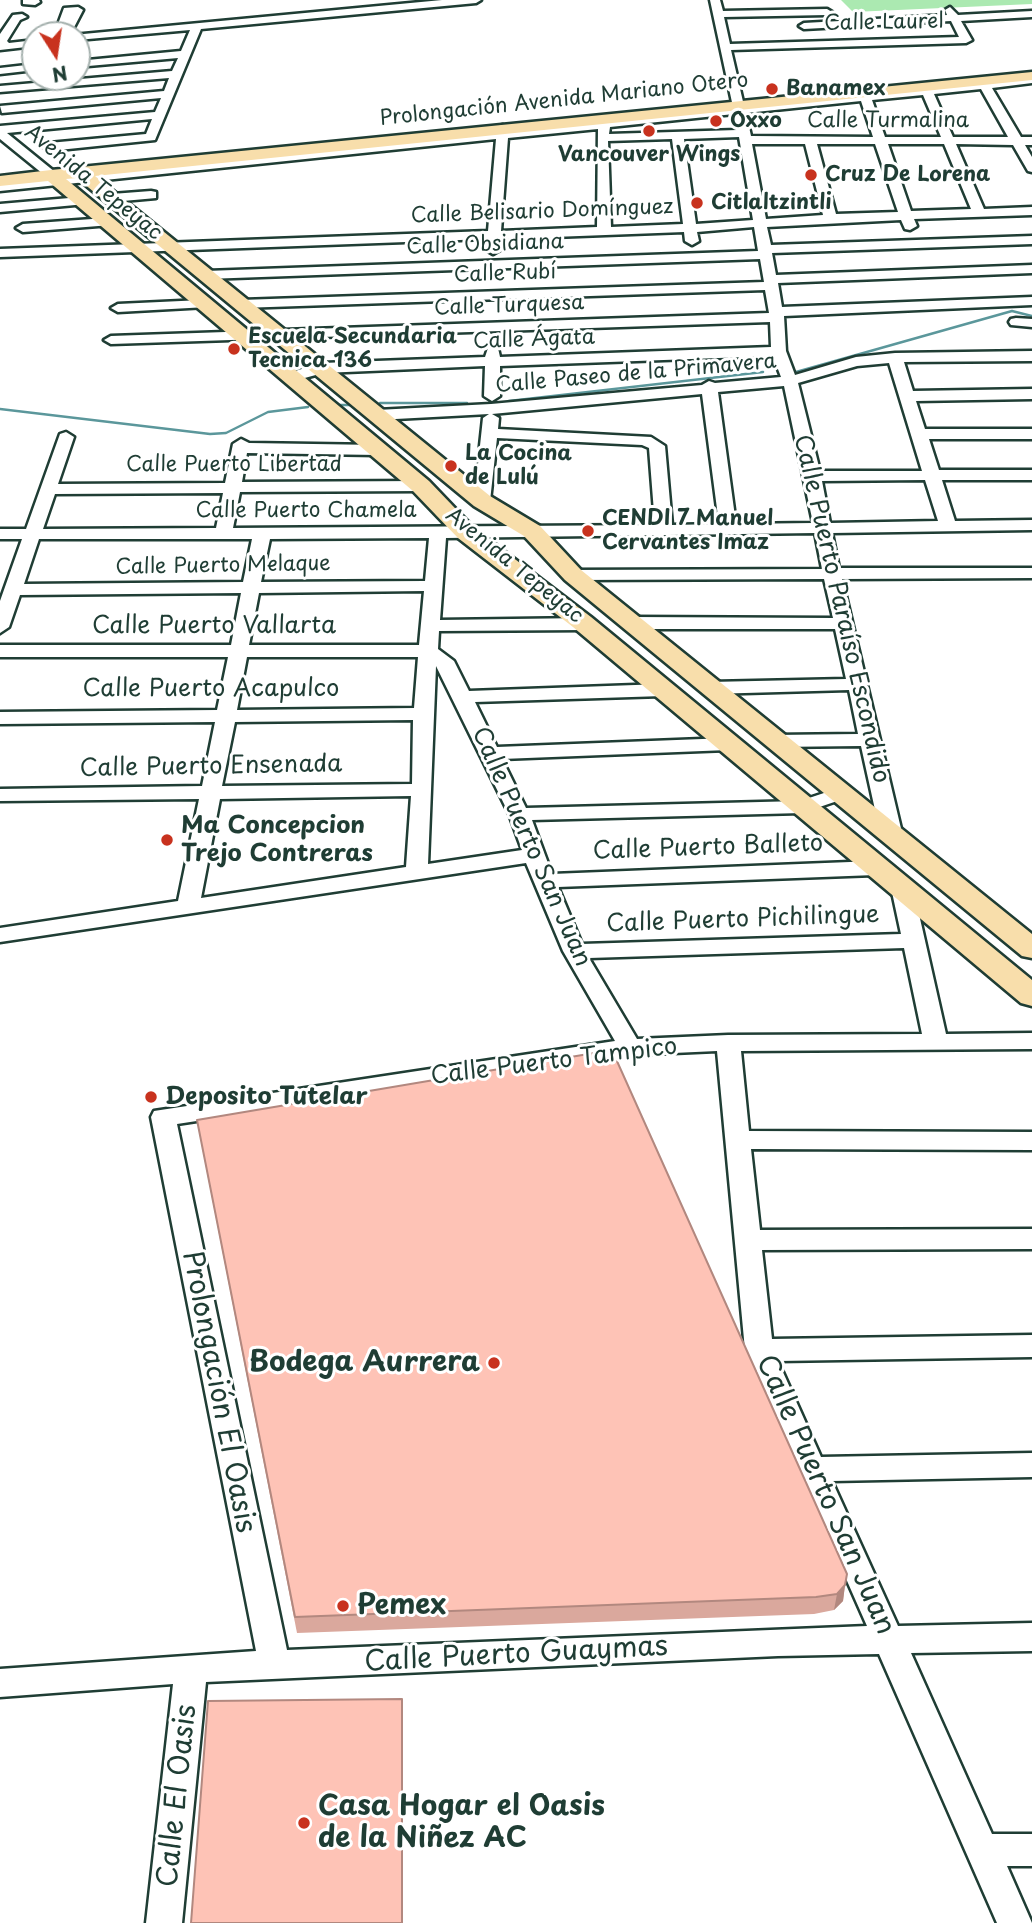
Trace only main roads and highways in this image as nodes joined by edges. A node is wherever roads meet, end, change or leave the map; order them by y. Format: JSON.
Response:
{"nodes":[{"id":1,"x":1032,"y":78,"type":"edge"},
{"id":2,"x":85,"y":173,"type":"junction"},
{"id":3,"x":52,"y":177,"type":"junction"},
{"id":4,"x":0,"y":182,"type":"edge"},
{"id":5,"x":1032,"y":949,"type":"edge"},
{"id":6,"x":1032,"y":996,"type":"edge"}],
"edges":[{"from":1,"to":2,"type":"main road","name":"Prolongación Avenida Mariano Otero"},
{"from":2,"to":3,"type":"main road","name":"Prolongación Avenida Mariano Otero"},
{"from":2,"to":5,"type":"main road","name":"Avenida Tepeyac"},
{"from":3,"to":4,"type":"main road","name":"Prolongación Avenida Mariano Otero"},
{"from":3,"to":6,"type":"main road","name":"Avenida Tepeyac"}]}
